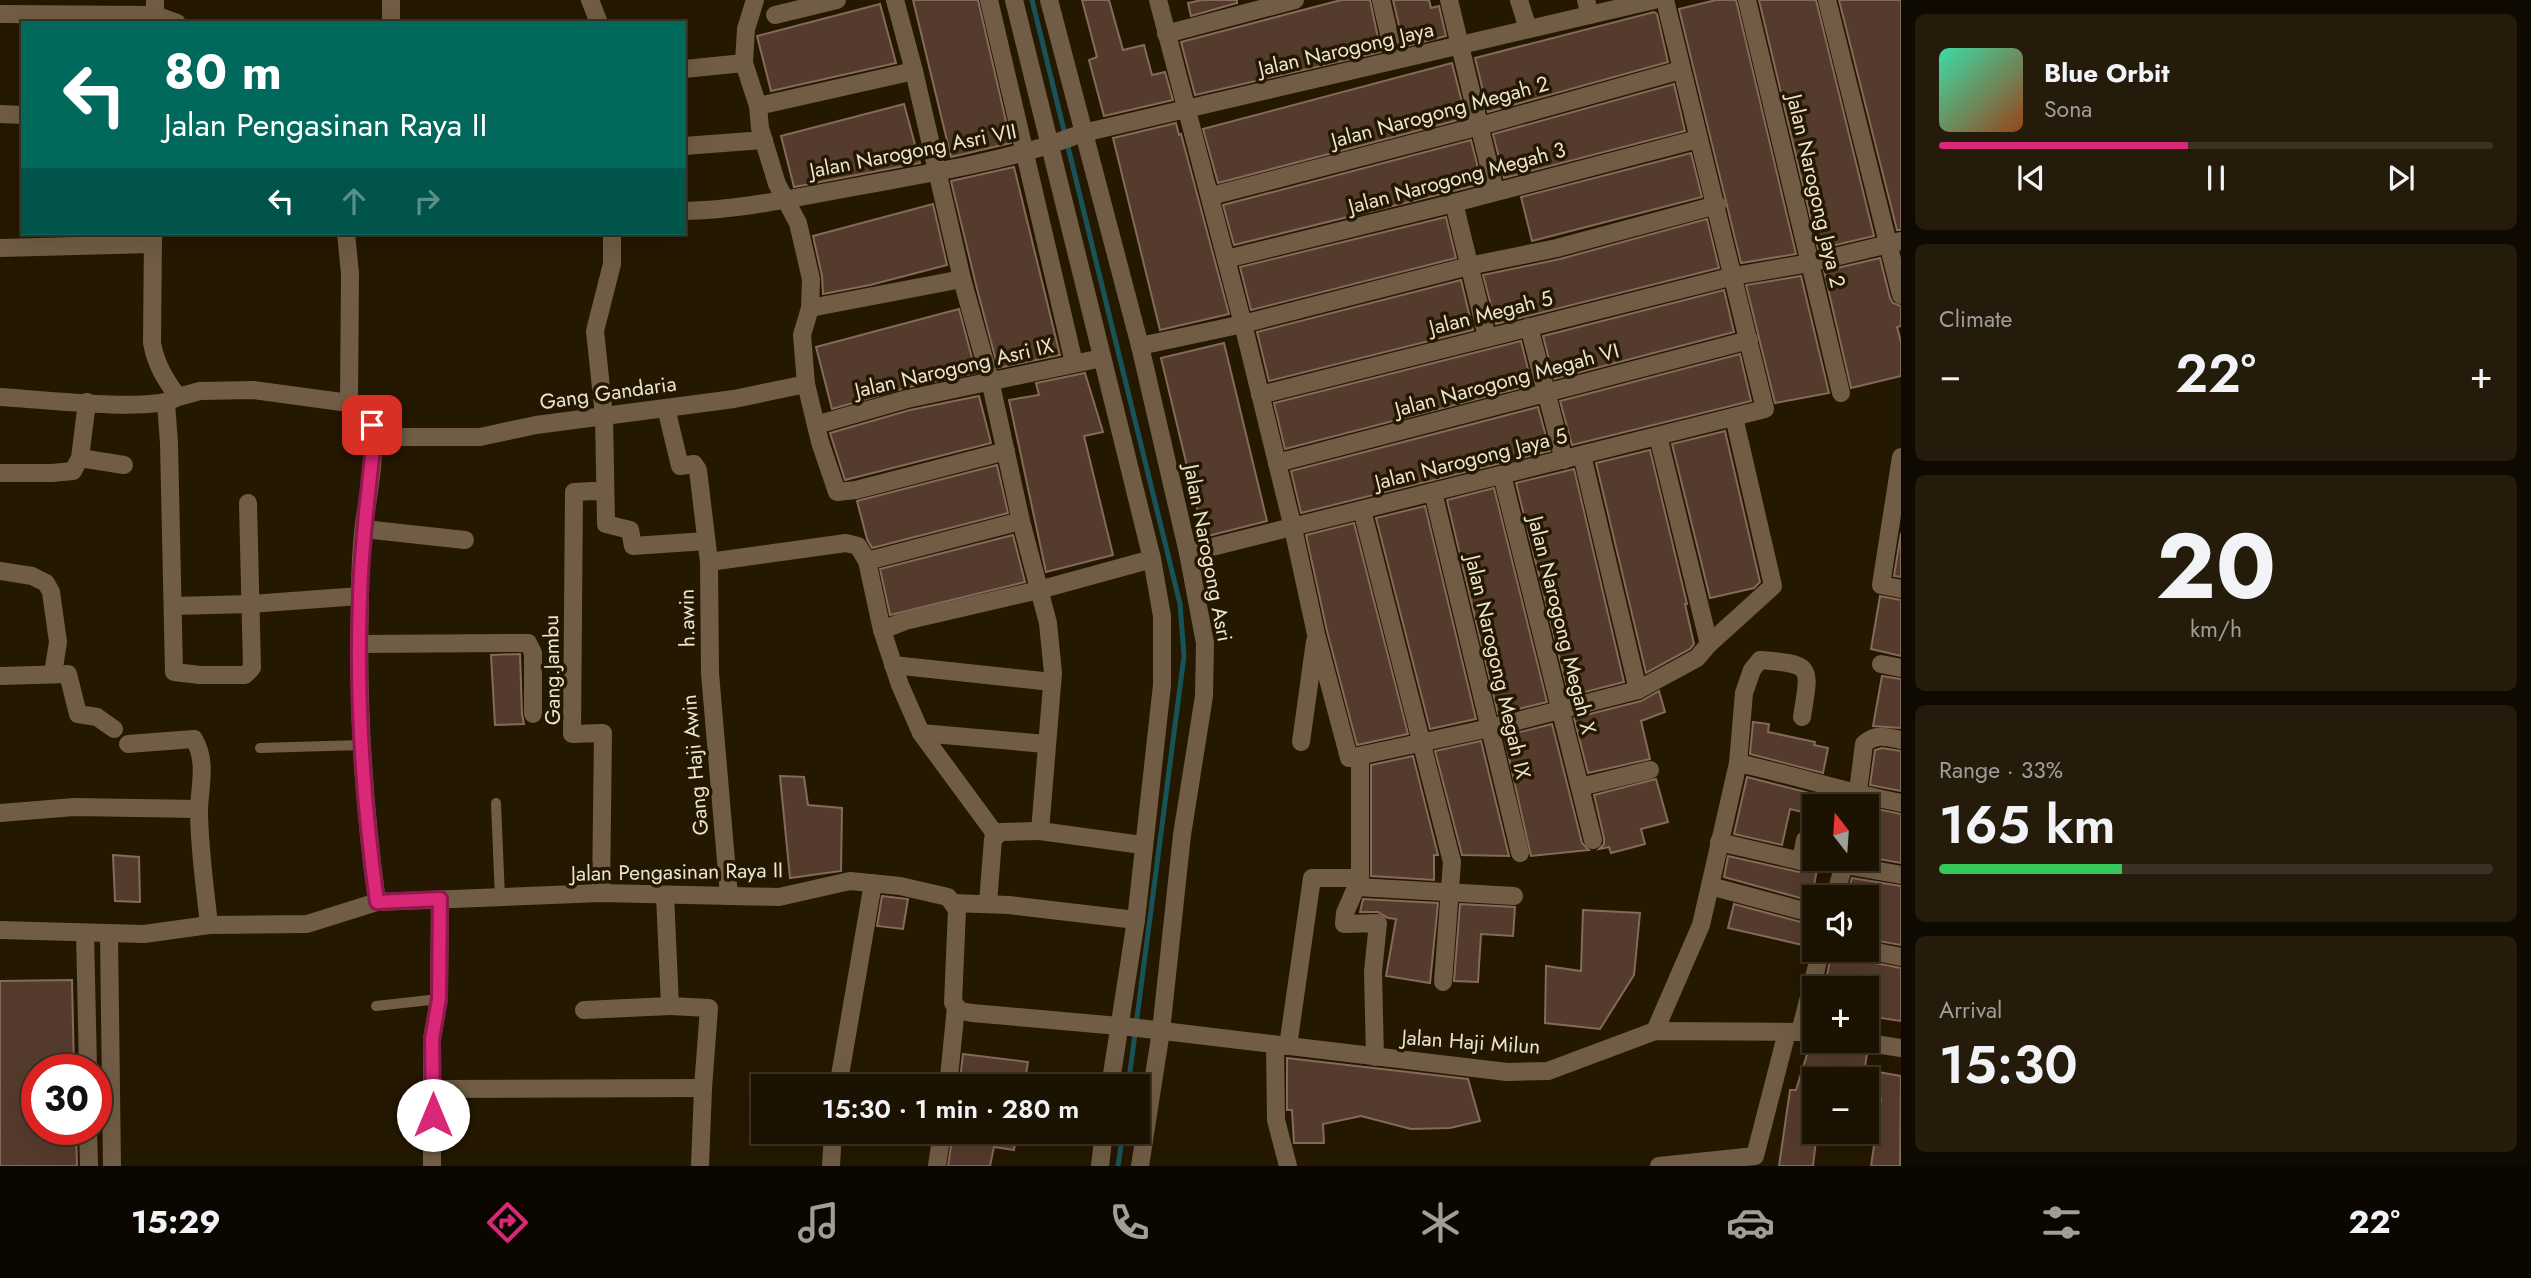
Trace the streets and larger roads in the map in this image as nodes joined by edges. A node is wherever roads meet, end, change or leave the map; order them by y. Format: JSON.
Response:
{"nodes":[{"id":1,"x":391,"y":0,"type":"edge"},
{"id":2,"x":590,"y":0,"type":"edge"},
{"id":3,"x":755,"y":0,"type":"edge"},
{"id":4,"x":837,"y":0,"type":"edge"},
{"id":5,"x":895,"y":0,"type":"edge"},
{"id":6,"x":989,"y":0,"type":"edge"},
{"id":7,"x":1014,"y":0,"type":"edge"},
{"id":8,"x":1049,"y":0,"type":"edge"},
{"id":9,"x":1158,"y":0,"type":"edge"},
{"id":10,"x":1295,"y":0,"type":"edge"},
{"id":11,"x":1381,"y":0,"type":"edge"},
{"id":12,"x":1449,"y":0,"type":"edge"},
{"id":13,"x":1519,"y":0,"type":"edge"},
{"id":14,"x":1654,"y":0,"type":"edge"},
{"id":15,"x":1665,"y":0,"type":"edge"},
{"id":16,"x":1747,"y":0,"type":"edge"},
{"id":17,"x":1827,"y":0,"type":"edge"},
{"id":18,"x":1588,"y":8,"type":"edge"},
{"id":19,"x":155,"y":12,"type":"edge"},
{"id":20,"x":0,"y":15,"type":"edge"},
{"id":21,"x":775,"y":15,"type":"dead end"},
{"id":22,"x":173,"y":21,"type":"edge"},
{"id":23,"x":391,"y":21,"type":"edge"},
{"id":24,"x":597,"y":21,"type":"edge"},
{"id":25,"x":1528,"y":29,"type":"junction"},
{"id":26,"x":1166,"y":34,"type":"junction"},
{"id":27,"x":1461,"y":45,"type":"junction"},
{"id":28,"x":1395,"y":60,"type":"junction"},
{"id":29,"x":744,"y":63,"type":"junction"},
{"id":30,"x":686,"y":69,"type":"edge"},
{"id":31,"x":1681,"y":70,"type":"junction"},
{"id":32,"x":914,"y":71,"type":"junction"},
{"id":33,"x":758,"y":106,"type":"junction"},
{"id":34,"x":1188,"y":109,"type":"junction"},
{"id":35,"x":0,"y":114,"type":"edge"},
{"id":36,"x":21,"y":115,"type":"edge"},
{"id":37,"x":1480,"y":126,"type":"junction"},
{"id":38,"x":1698,"y":139,"type":"junction"},
{"id":39,"x":764,"y":140,"type":"junction"},
{"id":40,"x":1066,"y":140,"type":"junction"},
{"id":41,"x":686,"y":146,"type":"edge"},
{"id":42,"x":1024,"y":153,"type":"junction"},
{"id":43,"x":936,"y":172,"type":"junction"},
{"id":44,"x":1495,"y":191,"type":"junction"},
{"id":45,"x":1210,"y":196,"type":"junction"},
{"id":46,"x":785,"y":199,"type":"junction"},
{"id":47,"x":1454,"y":203,"type":"junction"},
{"id":48,"x":1717,"y":205,"type":"junction"},
{"id":49,"x":686,"y":211,"type":"edge"},
{"id":50,"x":346,"y":235,"type":"edge"},
{"id":51,"x":612,"y":235,"type":"edge"},
{"id":52,"x":153,"y":238,"type":"edge"},
{"id":53,"x":1895,"y":242,"type":"edge"},
{"id":54,"x":0,"y":248,"type":"edge"},
{"id":55,"x":1226,"y":259,"type":"junction"},
{"id":56,"x":1810,"y":263,"type":"junction"},
{"id":57,"x":1469,"y":266,"type":"junction"},
{"id":58,"x":1734,"y":276,"type":"junction"},
{"id":59,"x":962,"y":279,"type":"junction"},
{"id":60,"x":1901,"y":295,"type":"edge"},
{"id":61,"x":810,"y":308,"type":"junction"},
{"id":62,"x":1243,"y":324,"type":"junction"},
{"id":63,"x":1529,"y":327,"type":"junction"},
{"id":64,"x":1487,"y":337,"type":"junction"},
{"id":65,"x":1749,"y":340,"type":"junction"},
{"id":66,"x":1140,"y":346,"type":"junction"},
{"id":67,"x":1102,"y":358,"type":"junction"},
{"id":68,"x":1074,"y":363,"type":"junction"},
{"id":69,"x":990,"y":380,"type":"junction"},
{"id":70,"x":806,"y":384,"type":"junction"},
{"id":71,"x":1841,"y":393,"type":"dead end"},
{"id":72,"x":1546,"y":394,"type":"junction"},
{"id":73,"x":1260,"y":395,"type":"junction"},
{"id":74,"x":0,"y":397,"type":"edge"},
{"id":75,"x":172,"y":400,"type":"junction"},
{"id":76,"x":87,"y":402,"type":"junction"},
{"id":77,"x":349,"y":403,"type":"junction"},
{"id":78,"x":666,"y":408,"type":"junction"},
{"id":79,"x":604,"y":416,"type":"junction"},
{"id":80,"x":1734,"y":417,"type":"junction"},
{"id":81,"x":816,"y":425,"type":"junction"},
{"id":82,"x":1658,"y":436,"type":"junction"},
{"id":83,"x":374,"y":437,"type":"junction"},
{"id":84,"x":1006,"y":451,"type":"junction"},
{"id":85,"x":1573,"y":457,"type":"junction"},
{"id":86,"x":1901,"y":457,"type":"edge"},
{"id":87,"x":80,"y":458,"type":"junction"},
{"id":88,"x":1277,"y":463,"type":"junction"},
{"id":89,"x":124,"y":465,"type":"dead end"},
{"id":90,"x":0,"y":473,"type":"edge"},
{"id":91,"x":1502,"y":475,"type":"junction"},
{"id":92,"x":1433,"y":492,"type":"junction"},
{"id":93,"x":605,"y":493,"type":"junction"},
{"id":94,"x":248,"y":503,"type":"dead end"},
{"id":95,"x":1362,"y":510,"type":"junction"},
{"id":96,"x":1021,"y":521,"type":"junction"},
{"id":97,"x":1293,"y":528,"type":"junction"},
{"id":98,"x":364,"y":529,"type":"junction"},
{"id":99,"x":465,"y":540,"type":"dead end"},
{"id":100,"x":706,"y":541,"type":"junction"},
{"id":101,"x":1188,"y":553,"type":"junction"},
{"id":102,"x":1152,"y":559,"type":"junction"},
{"id":103,"x":866,"y":561,"type":"junction"},
{"id":104,"x":709,"y":562,"type":"junction"},
{"id":105,"x":0,"y":571,"type":"edge"},
{"id":106,"x":1901,"y":589,"type":"edge"},
{"id":107,"x":1039,"y":590,"type":"junction"},
{"id":108,"x":360,"y":596,"type":"junction"},
{"id":109,"x":251,"y":604,"type":"junction"},
{"id":110,"x":173,"y":606,"type":"junction"},
{"id":111,"x":882,"y":630,"type":"junction"},
{"id":112,"x":1316,"y":634,"type":"junction"},
{"id":113,"x":1709,"y":643,"type":"junction"},
{"id":114,"x":359,"y":645,"type":"junction"},
{"id":115,"x":1881,"y":664,"type":"dead end"},
{"id":116,"x":893,"y":666,"type":"junction"},
{"id":117,"x":1901,"y":668,"type":"edge"},
{"id":118,"x":710,"y":673,"type":"joint"},
{"id":119,"x":53,"y":674,"type":"junction"},
{"id":120,"x":0,"y":676,"type":"edge"},
{"id":121,"x":1052,"y":682,"type":"junction"},
{"id":122,"x":1638,"y":690,"type":"junction"},
{"id":123,"x":1560,"y":711,"type":"junction"},
{"id":124,"x":533,"y":715,"type":"dead end"},
{"id":125,"x":1802,"y":717,"type":"dead end"},
{"id":126,"x":114,"y":729,"type":"dead end"},
{"id":127,"x":1490,"y":729,"type":"junction"},
{"id":128,"x":922,"y":733,"type":"junction"},
{"id":129,"x":1901,"y":740,"type":"edge"},
{"id":130,"x":1301,"y":741,"type":"dead end"},
{"id":131,"x":1423,"y":743,"type":"junction"},
{"id":132,"x":128,"y":744,"type":"dead end"},
{"id":133,"x":1046,"y":744,"type":"junction"},
{"id":134,"x":1360,"y":755,"type":"junction"},
{"id":135,"x":1738,"y":763,"type":"junction"},
{"id":136,"x":1650,"y":770,"type":"dead end"},
{"id":137,"x":1580,"y":787,"type":"junction"},
{"id":138,"x":1841,"y":794,"type":"edge"},
{"id":139,"x":1859,"y":794,"type":"edge"},
{"id":140,"x":1880,"y":802,"type":"edge"},
{"id":141,"x":1901,"y":803,"type":"edge"},
{"id":142,"x":200,"y":809,"type":"junction"},
{"id":143,"x":0,"y":813,"type":"edge"},
{"id":144,"x":1040,"y":831,"type":"junction"},
{"id":145,"x":996,"y":835,"type":"junction"},
{"id":146,"x":1593,"y":840,"type":"dead end"},
{"id":147,"x":1719,"y":842,"type":"junction"},
{"id":148,"x":1142,"y":845,"type":"junction"},
{"id":149,"x":1520,"y":853,"type":"dead end"},
{"id":150,"x":1802,"y":856,"type":"edge"},
{"id":151,"x":1880,"y":870,"type":"edge"},
{"id":152,"x":1901,"y":875,"type":"edge"},
{"id":153,"x":873,"y":883,"type":"junction"},
{"id":154,"x":1359,"y":883,"type":"junction"},
{"id":155,"x":1710,"y":886,"type":"junction"},
{"id":156,"x":1451,"y":892,"type":"junction"},
{"id":157,"x":601,"y":893,"type":"junction"},
{"id":158,"x":665,"y":895,"type":"junction"},
{"id":159,"x":729,"y":896,"type":"junction"},
{"id":160,"x":1514,"y":896,"type":"dead end"},
{"id":161,"x":440,"y":899,"type":"junction"},
{"id":162,"x":377,"y":902,"type":"junction"},
{"id":163,"x":953,"y":903,"type":"junction"},
{"id":164,"x":988,"y":903,"type":"junction"},
{"id":165,"x":1802,"y":911,"type":"edge"},
{"id":166,"x":1136,"y":920,"type":"junction"},
{"id":167,"x":209,"y":925,"type":"junction"},
{"id":168,"x":0,"y":930,"type":"edge"},
{"id":169,"x":85,"y":933,"type":"junction"},
{"id":170,"x":109,"y":934,"type":"junction"},
{"id":171,"x":1879,"y":952,"type":"edge"},
{"id":172,"x":1901,"y":957,"type":"edge"},
{"id":173,"x":1819,"y":962,"type":"edge"},
{"id":174,"x":1443,"y":982,"type":"dead end"},
{"id":175,"x":670,"y":1006,"type":"junction"},
{"id":176,"x":956,"y":1007,"type":"junction"},
{"id":177,"x":584,"y":1010,"type":"dead end"},
{"id":178,"x":1124,"y":1027,"type":"junction"},
{"id":179,"x":1156,"y":1030,"type":"junction"},
{"id":180,"x":1656,"y":1031,"type":"junction"},
{"id":181,"x":1801,"y":1033,"type":"edge"},
{"id":182,"x":1879,"y":1044,"type":"edge"},
{"id":183,"x":1281,"y":1045,"type":"junction"},
{"id":184,"x":1901,"y":1048,"type":"edge"},
{"id":185,"x":88,"y":1054,"type":"edge"},
{"id":186,"x":1376,"y":1057,"type":"junction"},
{"id":187,"x":840,"y":1074,"type":"edge"},
{"id":188,"x":949,"y":1074,"type":"edge"},
{"id":189,"x":1113,"y":1074,"type":"edge"},
{"id":190,"x":703,"y":1088,"type":"junction"},
{"id":191,"x":433,"y":1089,"type":"junction"},
{"id":192,"x":832,"y":1144,"type":"edge"},
{"id":193,"x":940,"y":1144,"type":"edge"},
{"id":194,"x":1103,"y":1144,"type":"edge"},
{"id":195,"x":88,"y":1145,"type":"edge"},
{"id":196,"x":89,"y":1166,"type":"edge"},
{"id":197,"x":112,"y":1166,"type":"edge"},
{"id":198,"x":432,"y":1166,"type":"edge"},
{"id":199,"x":700,"y":1166,"type":"edge"},
{"id":200,"x":831,"y":1166,"type":"edge"},
{"id":201,"x":937,"y":1166,"type":"edge"},
{"id":202,"x":1100,"y":1166,"type":"edge"},
{"id":203,"x":1140,"y":1166,"type":"edge"},
{"id":204,"x":1288,"y":1166,"type":"edge"},
{"id":205,"x":1659,"y":1166,"type":"edge"}],
"edges":[{"from":1,"to":23,"type":"street"},
{"from":2,"to":24,"type":"street"},
{"from":3,"to":29,"type":"street"},
{"from":4,"to":21,"type":"street"},
{"from":5,"to":32,"type":"street"},
{"from":6,"to":42,"type":"street"},
{"from":7,"to":40,"type":"street","name":"Jalan Narogong Asri"},
{"from":8,"to":40,"type":"street","name":"Jalan Narogong Asri"},
{"from":9,"to":26,"type":"street"},
{"from":10,"to":26,"type":"street"},
{"from":11,"to":28,"type":"street"},
{"from":12,"to":27,"type":"street"},
{"from":13,"to":25,"type":"street"},
{"from":14,"to":18,"type":"street","name":"Jalan Narogong Jaya"},
{"from":15,"to":31,"type":"street"},
{"from":16,"to":56,"type":"street","name":"Jalan Narogong Jaya 2"},
{"from":17,"to":53,"type":"street"},
{"from":18,"to":25,"type":"street","name":"Jalan Narogong Jaya"},
{"from":19,"to":20,"type":"street"},
{"from":19,"to":22,"type":"street"},
{"from":25,"to":27,"type":"street","name":"Jalan Narogong Jaya"},
{"from":26,"to":34,"type":"street"},
{"from":27,"to":28,"type":"street","name":"Jalan Narogong Jaya"},
{"from":27,"to":37,"type":"street"},
{"from":28,"to":34,"type":"street","name":"Jalan Narogong Jaya"},
{"from":29,"to":30,"type":"street"},
{"from":29,"to":33,"type":"street"},
{"from":31,"to":37,"type":"street","name":"Jalan Narogong Megah 2"},
{"from":31,"to":38,"type":"street"},
{"from":32,"to":33,"type":"street"},
{"from":32,"to":43,"type":"street"},
{"from":33,"to":39,"type":"street"},
{"from":34,"to":40,"type":"street","name":"Jalan Narogong Jaya"},
{"from":34,"to":45,"type":"street"},
{"from":35,"to":36,"type":"street"},
{"from":37,"to":44,"type":"street"},
{"from":37,"to":45,"type":"street","name":"Jalan Narogong Megah 2"},
{"from":38,"to":44,"type":"street","name":"Jalan Narogong Megah 3"},
{"from":38,"to":48,"type":"street"},
{"from":39,"to":41,"type":"street"},
{"from":39,"to":46,"type":"street"},
{"from":40,"to":42,"type":"street","name":"Jalan Narogong Asri VII"},
{"from":40,"to":66,"type":"street","name":"Jalan Narogong Asri"},
{"from":40,"to":67,"type":"street","name":"Jalan Narogong Asri"},
{"from":42,"to":43,"type":"street","name":"Jalan Narogong Asri VII"},
{"from":42,"to":68,"type":"street"},
{"from":43,"to":46,"type":"street","name":"Jalan Narogong Asri VII"},
{"from":43,"to":59,"type":"street"},
{"from":44,"to":47,"type":"street","name":"Jalan Narogong Megah 3"},
{"from":45,"to":55,"type":"street"},
{"from":46,"to":49,"type":"street","name":"Jalan Narogong Asri VII"},
{"from":46,"to":61,"type":"street"},
{"from":47,"to":55,"type":"street","name":"Jalan Narogong Megah 3"},
{"from":47,"to":57,"type":"street"},
{"from":48,"to":57,"type":"street"},
{"from":48,"to":58,"type":"street"},
{"from":50,"to":77,"type":"street"},
{"from":51,"to":79,"type":"street"},
{"from":52,"to":54,"type":"street"},
{"from":52,"to":75,"type":"street"},
{"from":53,"to":56,"type":"street","name":"Jalan Megah 5"},
{"from":53,"to":60,"type":"street"},
{"from":55,"to":62,"type":"street"},
{"from":56,"to":58,"type":"street","name":"Jalan Megah 5"},
{"from":56,"to":71,"type":"street","name":"Jalan Narogong Jaya 2"},
{"from":57,"to":62,"type":"street"},
{"from":57,"to":64,"type":"street"},
{"from":58,"to":63,"type":"street","name":"Jalan Megah 5"},
{"from":58,"to":65,"type":"street"},
{"from":59,"to":61,"type":"street"},
{"from":59,"to":69,"type":"street"},
{"from":61,"to":70,"type":"street"},
{"from":62,"to":66,"type":"street"},
{"from":62,"to":73,"type":"street"},
{"from":63,"to":64,"type":"street","name":"Jalan Megah 5"},
{"from":63,"to":72,"type":"street"},
{"from":64,"to":73,"type":"street","name":"Jalan Megah 5"},
{"from":65,"to":72,"type":"street","name":"Jalan Narogong Megah VI"},
{"from":65,"to":80,"type":"street","name":"Jalan Narogong Jaya 5"},
{"from":66,"to":101,"type":"street","name":"Jalan Narogong Asri"},
{"from":67,"to":68,"type":"street","name":"Jalan Narogong Asri IX"},
{"from":67,"to":102,"type":"street","name":"Jalan Narogong Asri"},
{"from":68,"to":69,"type":"street","name":"Jalan Narogong Asri IX"},
{"from":69,"to":81,"type":"street","name":"Jalan Narogong Asri IX"},
{"from":69,"to":84,"type":"street"},
{"from":70,"to":78,"type":"street","name":"Gang Gandaria"},
{"from":70,"to":81,"type":"street"},
{"from":72,"to":85,"type":"street"},
{"from":72,"to":88,"type":"street","name":"Jalan Narogong Megah VI"},
{"from":73,"to":88,"type":"street"},
{"from":74,"to":76,"type":"street"},
{"from":75,"to":76,"type":"street"},
{"from":75,"to":77,"type":"street"},
{"from":75,"to":110,"type":"street"},
{"from":76,"to":87,"type":"street"},
{"from":77,"to":83,"type":"street"},
{"from":78,"to":79,"type":"street","name":"Gang Gandaria"},
{"from":78,"to":100,"type":"street","name":"h.awin"},
{"from":79,"to":83,"type":"street","name":"Gang Gandaria"},
{"from":79,"to":93,"type":"street"},
{"from":80,"to":82,"type":"street","name":"Jalan Narogong Jaya 5"},
{"from":80,"to":113,"type":"street"},
{"from":81,"to":84,"type":"street"},
{"from":82,"to":85,"type":"street","name":"Jalan Narogong Jaya 5"},
{"from":82,"to":113,"type":"street"},
{"from":83,"to":98,"type":"street"},
{"from":84,"to":96,"type":"street"},
{"from":85,"to":91,"type":"street","name":"Jalan Narogong Jaya 5"},
{"from":85,"to":122,"type":"street"},
{"from":86,"to":106,"type":"street"},
{"from":87,"to":89,"type":"street"},
{"from":87,"to":90,"type":"street"},
{"from":88,"to":97,"type":"street"},
{"from":91,"to":92,"type":"street","name":"Jalan Narogong Jaya 5"},
{"from":91,"to":123,"type":"street","name":"Jalan Narogong Megah X"},
{"from":92,"to":95,"type":"street","name":"Jalan Narogong Jaya 5"},
{"from":92,"to":127,"type":"street","name":"Jalan Narogong Megah IX"},
{"from":93,"to":100,"type":"street"},
{"from":93,"to":157,"type":"street","name":"Gang.Jambu"},
{"from":94,"to":109,"type":"street"},
{"from":95,"to":97,"type":"street","name":"Jalan Narogong Jaya 5"},
{"from":95,"to":131,"type":"street"},
{"from":96,"to":103,"type":"street"},
{"from":96,"to":107,"type":"street"},
{"from":97,"to":101,"type":"street","name":"Jalan Narogong Jaya 5"},
{"from":97,"to":112,"type":"street"},
{"from":98,"to":99,"type":"street"},
{"from":98,"to":108,"type":"street"},
{"from":100,"to":104,"type":"street","name":"h.awin"},
{"from":101,"to":179,"type":"street","name":"Jalan Narogong Asri"},
{"from":102,"to":107,"type":"street"},
{"from":102,"to":148,"type":"street","name":"Jalan Narogong Asri"},
{"from":103,"to":104,"type":"street"},
{"from":103,"to":111,"type":"street"},
{"from":104,"to":118,"type":"street","name":"h.awin"},
{"from":105,"to":119,"type":"street"},
{"from":107,"to":111,"type":"street"},
{"from":107,"to":121,"type":"street"},
{"from":108,"to":109,"type":"street"},
{"from":108,"to":114,"type":"street"},
{"from":109,"to":110,"type":"street"},
{"from":109,"to":110,"type":"street"},
{"from":111,"to":116,"type":"street"},
{"from":112,"to":130,"type":"street"},
{"from":112,"to":134,"type":"street"},
{"from":113,"to":122,"type":"street"},
{"from":114,"to":124,"type":"street"},
{"from":114,"to":162,"type":"street"},
{"from":115,"to":117,"type":"street"},
{"from":116,"to":121,"type":"street"},
{"from":116,"to":128,"type":"street"},
{"from":118,"to":159,"type":"street","name":"Gang Haji Awin"},
{"from":119,"to":120,"type":"street"},
{"from":119,"to":126,"type":"street"},
{"from":121,"to":133,"type":"street"},
{"from":122,"to":123,"type":"street"},
{"from":123,"to":127,"type":"street"},
{"from":123,"to":137,"type":"street","name":"Jalan Narogong Megah X"},
{"from":125,"to":135,"type":"street"},
{"from":127,"to":131,"type":"street"},
{"from":127,"to":149,"type":"street","name":"Jalan Narogong Megah IX"},
{"from":128,"to":133,"type":"street"},
{"from":128,"to":145,"type":"street"},
{"from":129,"to":139,"type":"street"},
{"from":131,"to":134,"type":"street"},
{"from":131,"to":156,"type":"street"},
{"from":132,"to":142,"type":"street"},
{"from":133,"to":144,"type":"street"},
{"from":134,"to":154,"type":"street"},
{"from":135,"to":138,"type":"street"},
{"from":135,"to":147,"type":"street"},
{"from":136,"to":137,"type":"street"},
{"from":137,"to":146,"type":"street","name":"Jalan Narogong Megah X"},
{"from":140,"to":141,"type":"street"},
{"from":142,"to":143,"type":"street"},
{"from":142,"to":167,"type":"street"},
{"from":144,"to":145,"type":"street"},
{"from":144,"to":148,"type":"street"},
{"from":145,"to":164,"type":"street"},
{"from":147,"to":150,"type":"street"},
{"from":147,"to":155,"type":"street"},
{"from":148,"to":166,"type":"street","name":"Jalan Narogong Asri"},
{"from":151,"to":152,"type":"street"},
{"from":153,"to":159,"type":"street","name":"Jalan Pengasinan Raya II"},
{"from":153,"to":163,"type":"street","name":"Jalan Pengasinan Raya II"},
{"from":153,"to":187,"type":"street"},
{"from":154,"to":156,"type":"street"},
{"from":154,"to":183,"type":"street"},
{"from":154,"to":186,"type":"street"},
{"from":155,"to":165,"type":"street"},
{"from":155,"to":180,"type":"street"},
{"from":156,"to":160,"type":"street"},
{"from":156,"to":174,"type":"street"},
{"from":157,"to":158,"type":"street","name":"Jalan Pengasinan Raya II"},
{"from":157,"to":161,"type":"street","name":"Jalan Pengasinan Raya II"},
{"from":158,"to":159,"type":"street","name":"Jalan Pengasinan Raya II"},
{"from":158,"to":175,"type":"street"},
{"from":161,"to":162,"type":"street","name":"Jalan Pengasinan Raya II"},
{"from":161,"to":191,"type":"street"},
{"from":162,"to":167,"type":"street","name":"Jalan Pengasinan Raya II"},
{"from":163,"to":164,"type":"street"},
{"from":163,"to":176,"type":"street"},
{"from":164,"to":166,"type":"street"},
{"from":166,"to":178,"type":"street","name":"Jalan Narogong Asri"},
{"from":167,"to":170,"type":"street","name":"Jalan Pengasinan Raya II"},
{"from":168,"to":169,"type":"street","name":"Jalan Pengasinan Raya II"},
{"from":169,"to":170,"type":"street","name":"Jalan Pengasinan Raya II"},
{"from":169,"to":185,"type":"street"},
{"from":170,"to":197,"type":"street"},
{"from":171,"to":172,"type":"street"},
{"from":173,"to":181,"type":"street"},
{"from":175,"to":177,"type":"street"},
{"from":175,"to":190,"type":"street"},
{"from":176,"to":178,"type":"street"},
{"from":176,"to":188,"type":"street"},
{"from":178,"to":179,"type":"street","name":"Jalan Haji Milun"},
{"from":178,"to":189,"type":"street","name":"Jalan Narogong Asri"},
{"from":179,"to":183,"type":"street","name":"Jalan Haji Milun"},
{"from":179,"to":203,"type":"street","name":"Jalan Narogong Asri"},
{"from":180,"to":181,"type":"street","name":"Jalan Haji Milun"},
{"from":180,"to":186,"type":"street","name":"Jalan Haji Milun"},
{"from":181,"to":205,"type":"street"},
{"from":182,"to":184,"type":"street"},
{"from":183,"to":186,"type":"street","name":"Jalan Haji Milun"},
{"from":183,"to":204,"type":"street"},
{"from":190,"to":191,"type":"street"},
{"from":190,"to":199,"type":"street"},
{"from":191,"to":198,"type":"street"},
{"from":192,"to":200,"type":"street"},
{"from":193,"to":201,"type":"street"},
{"from":194,"to":202,"type":"street"},
{"from":195,"to":196,"type":"street"}]}
